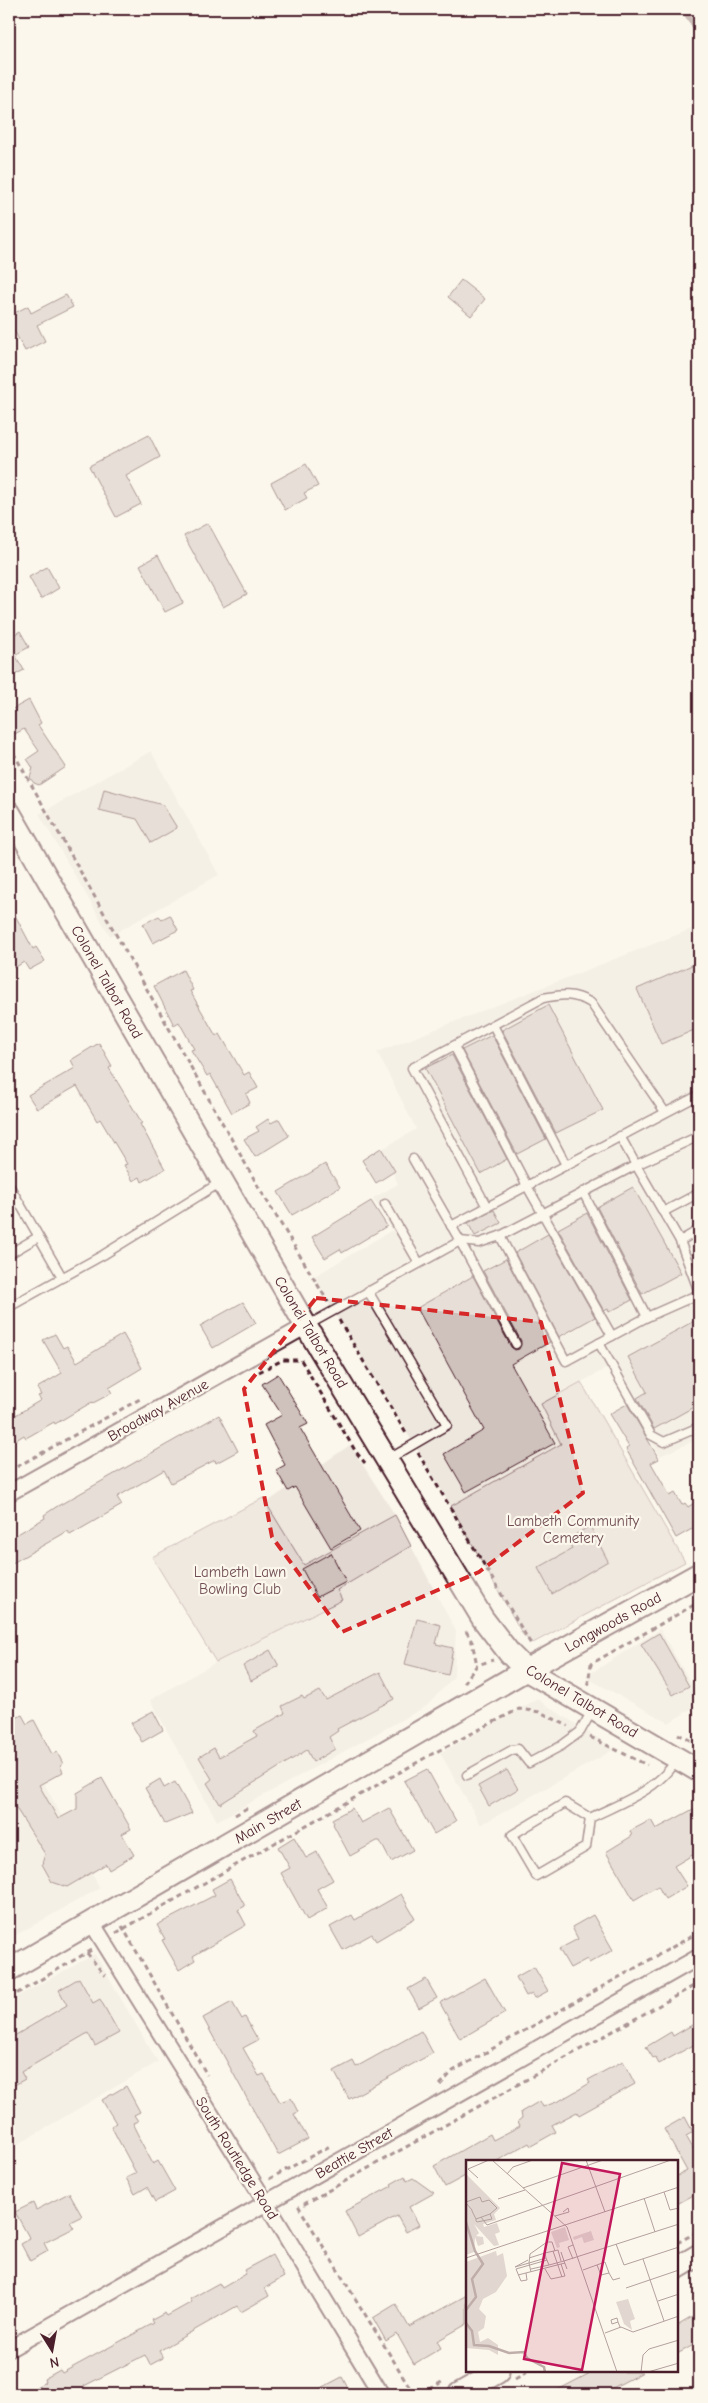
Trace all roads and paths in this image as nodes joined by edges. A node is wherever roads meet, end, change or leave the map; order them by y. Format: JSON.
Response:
{"nodes":[{"id":1,"x":9,"y":745,"type":"edge"},
{"id":2,"x":9,"y":812,"type":"edge"},
{"id":3,"x":493,"y":1025,"type":"junction"},
{"id":4,"x":454,"y":1046,"type":"junction"},
{"id":5,"x":699,"y":1095,"type":"edge"},
{"id":6,"x":665,"y":1112,"type":"junction"},
{"id":7,"x":620,"y":1136,"type":"junction"},
{"id":8,"x":699,"y":1136,"type":"edge"},
{"id":9,"x":413,"y":1159,"type":"dead end"},
{"id":10,"x":566,"y":1165,"type":"junction"},
{"id":11,"x":636,"y":1166,"type":"junction"},
{"id":12,"x":223,"y":1181,"type":"junction"},
{"id":13,"x":9,"y":1185,"type":"edge"},
{"id":14,"x":527,"y":1186,"type":"junction"},
{"id":15,"x":583,"y":1192,"type":"junction"},
{"id":16,"x":699,"y":1194,"type":"edge"},
{"id":17,"x":17,"y":1200,"type":"junction"},
{"id":18,"x":9,"y":1204,"type":"edge"},
{"id":19,"x":385,"y":1204,"type":"dead end"},
{"id":20,"x":487,"y":1207,"type":"junction"},
{"id":21,"x":663,"y":1212,"type":"junction"},
{"id":22,"x":542,"y":1214,"type":"junction"},
{"id":23,"x":451,"y":1226,"type":"junction"},
{"id":24,"x":699,"y":1230,"type":"edge"},
{"id":25,"x":500,"y":1236,"type":"junction"},
{"id":26,"x":38,"y":1237,"type":"junction"},
{"id":27,"x":460,"y":1241,"type":"junction"},
{"id":28,"x":680,"y":1241,"type":"junction"},
{"id":29,"x":9,"y":1254,"type":"edge"},
{"id":30,"x":419,"y":1263,"type":"junction"},
{"id":31,"x":62,"y":1277,"type":"junction"},
{"id":32,"x":368,"y":1291,"type":"junction"},
{"id":33,"x":699,"y":1293,"type":"edge"},
{"id":34,"x":9,"y":1307,"type":"edge"},
{"id":35,"x":333,"y":1311,"type":"junction"},
{"id":36,"x":647,"y":1317,"type":"junction"},
{"id":37,"x":306,"y":1326,"type":"junction"},
{"id":38,"x":612,"y":1336,"type":"junction"},
{"id":39,"x":599,"y":1343,"type":"junction"},
{"id":40,"x":516,"y":1344,"type":"dead end"},
{"id":41,"x":256,"y":1374,"type":"dead end"},
{"id":42,"x":699,"y":1427,"type":"edge"},
{"id":43,"x":413,"y":1446,"type":"junction"},
{"id":44,"x":356,"y":1452,"type":"dead end"},
{"id":45,"x":387,"y":1460,"type":"junction"},
{"id":46,"x":9,"y":1493,"type":"edge"},
{"id":47,"x":699,"y":1574,"type":"edge"},
{"id":48,"x":699,"y":1602,"type":"edge"},
{"id":49,"x":532,"y":1647,"type":"dead end"},
{"id":50,"x":526,"y":1670,"type":"junction"},
{"id":51,"x":595,"y":1687,"type":"dead end"},
{"id":52,"x":593,"y":1709,"type":"junction"},
{"id":53,"x":580,"y":1732,"type":"junction"},
{"id":54,"x":676,"y":1734,"type":"dead end"},
{"id":55,"x":699,"y":1746,"type":"edge"},
{"id":56,"x":672,"y":1766,"type":"junction"},
{"id":57,"x":699,"y":1771,"type":"edge"},
{"id":58,"x":467,"y":1775,"type":"dead end"},
{"id":59,"x":590,"y":1818,"type":"junction"},
{"id":60,"x":92,"y":1923,"type":"junction"},
{"id":61,"x":123,"y":1929,"type":"junction"},
{"id":62,"x":699,"y":1932,"type":"edge"},
{"id":63,"x":104,"y":1942,"type":"junction"},
{"id":64,"x":87,"y":1953,"type":"junction"},
{"id":65,"x":699,"y":1957,"type":"edge"},
{"id":66,"x":9,"y":1970,"type":"edge"},
{"id":67,"x":699,"y":1983,"type":"edge"},
{"id":68,"x":111,"y":1984,"type":"dead end"},
{"id":69,"x":9,"y":1998,"type":"edge"},
{"id":70,"x":210,"y":2080,"type":"dead end"},
{"id":71,"x":435,"y":2089,"type":"dead end"},
{"id":72,"x":335,"y":2144,"type":"dead end"},
{"id":73,"x":263,"y":2172,"type":"dead end"},
{"id":74,"x":266,"y":2203,"type":"junction"},
{"id":75,"x":699,"y":2231,"type":"edge"},
{"id":76,"x":678,"y":2243,"type":"edge"},
{"id":77,"x":699,"y":2255,"type":"edge"},
{"id":78,"x":678,"y":2267,"type":"edge"},
{"id":79,"x":9,"y":2349,"type":"edge"},
{"id":80,"x":496,"y":2373,"type":"edge"},
{"id":81,"x":381,"y":2394,"type":"edge"},
{"id":82,"x":414,"y":2394,"type":"edge"},
{"id":83,"x":459,"y":2394,"type":"edge"}],
"edges":[{"from":1,"to":35,"type":"path"},
{"from":2,"to":12,"type":"main road","name":"Colonel Talbot Road"},
{"from":3,"to":4,"type":"lane"},
{"from":3,"to":6,"type":"lane"},
{"from":3,"to":10,"type":"lane"},
{"from":4,"to":14,"type":"lane"},
{"from":4,"to":20,"type":"lane"},
{"from":5,"to":6,"type":"lane"},
{"from":6,"to":7,"type":"lane"},
{"from":7,"to":10,"type":"lane"},
{"from":7,"to":11,"type":"lane"},
{"from":8,"to":11,"type":"lane"},
{"from":9,"to":23,"type":"lane"},
{"from":10,"to":14,"type":"lane"},
{"from":11,"to":15,"type":"lane"},
{"from":11,"to":21,"type":"lane"},
{"from":12,"to":31,"type":"lane"},
{"from":12,"to":37,"type":"main road","name":"Colonel Talbot Road"},
{"from":13,"to":17,"type":"lane"},
{"from":14,"to":20,"type":"lane"},
{"from":14,"to":22,"type":"lane"},
{"from":15,"to":22,"type":"lane"},
{"from":15,"to":36,"type":"lane"},
{"from":16,"to":21,"type":"lane"},
{"from":17,"to":18,"type":"lane"},
{"from":17,"to":26,"type":"lane"},
{"from":19,"to":30,"type":"lane"},
{"from":20,"to":23,"type":"lane"},
{"from":21,"to":28,"type":"lane"},
{"from":22,"to":25,"type":"lane"},
{"from":22,"to":38,"type":"lane"},
{"from":23,"to":27,"type":"lane"},
{"from":24,"to":28,"type":"lane"},
{"from":25,"to":27,"type":"lane"},
{"from":25,"to":39,"type":"lane"},
{"from":26,"to":29,"type":"lane"},
{"from":26,"to":31,"type":"lane"},
{"from":27,"to":30,"type":"lane"},
{"from":27,"to":40,"type":"lane"},
{"from":28,"to":33,"type":"lane"},
{"from":30,"to":32,"type":"lane"},
{"from":31,"to":34,"type":"lane"},
{"from":32,"to":35,"type":"lane"},
{"from":32,"to":43,"type":"lane"},
{"from":33,"to":36,"type":"lane"},
{"from":35,"to":37,"type":"lane"},
{"from":35,"to":43,"type":"path"},
{"from":36,"to":38,"type":"lane"},
{"from":37,"to":45,"type":"main road","name":"Colonel Talbot Road"},
{"from":37,"to":46,"type":"street","name":"Broadway Avenue"},
{"from":38,"to":39,"type":"lane"},
{"from":39,"to":42,"type":"lane"},
{"from":41,"to":44,"type":"path"},
{"from":43,"to":45,"type":"lane"},
{"from":43,"to":49,"type":"path"},
{"from":45,"to":50,"type":"main road","name":"Colonel Talbot Road"},
{"from":47,"to":50,"type":"main road","name":"Longwoods Road"},
{"from":48,"to":51,"type":"path"},
{"from":50,"to":52,"type":"main road","name":"Colonel Talbot Road"},
{"from":50,"to":60,"type":"main road","name":"Main Street"},
{"from":52,"to":53,"type":"lane"},
{"from":52,"to":56,"type":"main road","name":"Colonel Talbot Road"},
{"from":53,"to":56,"type":"path"},
{"from":53,"to":58,"type":"lane"},
{"from":53,"to":61,"type":"path"},
{"from":54,"to":55,"type":"path"},
{"from":56,"to":57,"type":"main road","name":"Colonel Talbot Road"},
{"from":56,"to":59,"type":"lane"},
{"from":59,"to":59,"type":"lane"},
{"from":60,"to":63,"type":"street","name":"South Routledge Road"},
{"from":60,"to":66,"type":"main road","name":"Main Street"},
{"from":61,"to":63,"type":"path"},
{"from":61,"to":70,"type":"path"},
{"from":62,"to":71,"type":"path"},
{"from":63,"to":64,"type":"path"},
{"from":63,"to":74,"type":"street","name":"South Routledge Road"},
{"from":64,"to":68,"type":"path"},
{"from":64,"to":69,"type":"path"},
{"from":65,"to":74,"type":"street","name":"Beattie Street"},
{"from":67,"to":82,"type":"path"},
{"from":72,"to":73,"type":"path"},
{"from":74,"to":79,"type":"street","name":"Beattie Street"},
{"from":74,"to":81,"type":"street","name":"South Routledge Road"},
{"from":75,"to":76,"type":"path"},
{"from":77,"to":78,"type":"main road"},
{"from":80,"to":83,"type":"main road"}]}
